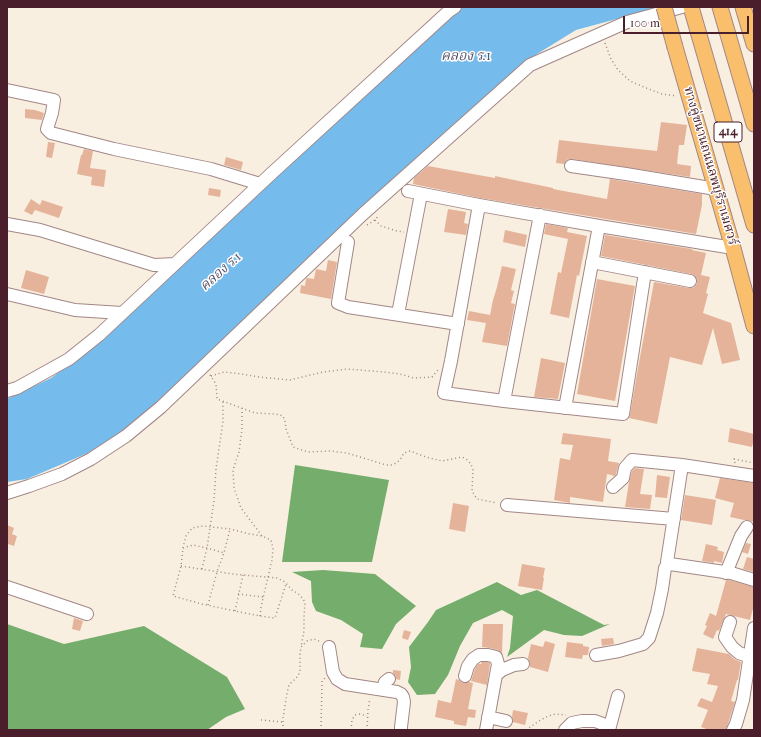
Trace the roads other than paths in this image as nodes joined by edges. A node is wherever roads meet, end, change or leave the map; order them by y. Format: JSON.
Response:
{"nodes":[{"id":1,"x":456,"y":7,"type":"edge"},
{"id":2,"x":664,"y":7,"type":"edge"},
{"id":3,"x":682,"y":7,"type":"edge"},
{"id":4,"x":691,"y":7,"type":"edge"},
{"id":5,"x":720,"y":7,"type":"edge"},
{"id":6,"x":743,"y":7,"type":"edge"},
{"id":7,"x":754,"y":44,"type":"edge"},
{"id":8,"x":7,"y":90,"type":"edge"},
{"id":9,"x":754,"y":124,"type":"edge"},
{"id":10,"x":571,"y":166,"type":"dead end"},
{"id":11,"x":260,"y":184,"type":"junction"},
{"id":12,"x":716,"y":189,"type":"junction"},
{"id":13,"x":408,"y":191,"type":"dead end"},
{"id":14,"x":421,"y":194,"type":"junction"},
{"id":15,"x":479,"y":205,"type":"junction"},
{"id":16,"x":540,"y":216,"type":"junction"},
{"id":17,"x":7,"y":224,"type":"edge"},
{"id":18,"x":754,"y":225,"type":"edge"},
{"id":19,"x":599,"y":226,"type":"junction"},
{"id":20,"x":348,"y":242,"type":"dead end"},
{"id":21,"x":733,"y":248,"type":"junction"},
{"id":22,"x":592,"y":262,"type":"junction"},
{"id":23,"x":175,"y":264,"type":"junction"},
{"id":24,"x":645,"y":272,"type":"junction"},
{"id":25,"x":690,"y":281,"type":"dead end"},
{"id":26,"x":7,"y":294,"type":"edge"},
{"id":27,"x":122,"y":313,"type":"junction"},
{"id":28,"x":398,"y":314,"type":"junction"},
{"id":29,"x":458,"y":324,"type":"junction"},
{"id":30,"x":754,"y":326,"type":"edge"},
{"id":31,"x":7,"y":391,"type":"edge"},
{"id":32,"x":504,"y":401,"type":"junction"},
{"id":33,"x":565,"y":408,"type":"junction"},
{"id":34,"x":682,"y":465,"type":"junction"},
{"id":35,"x":754,"y":476,"type":"edge"},
{"id":36,"x":613,"y":487,"type":"dead end"},
{"id":37,"x":7,"y":493,"type":"edge"},
{"id":38,"x":507,"y":505,"type":"road end"},
{"id":39,"x":674,"y":519,"type":"junction"},
{"id":40,"x":746,"y":527,"type":"dead end"},
{"id":41,"x":669,"y":563,"type":"junction"},
{"id":42,"x":726,"y":573,"type":"junction"},
{"id":43,"x":754,"y":580,"type":"edge"},
{"id":44,"x":7,"y":587,"type":"edge"},
{"id":45,"x":87,"y":614,"type":"dead end"},
{"id":46,"x":730,"y":622,"type":"dead end"},
{"id":47,"x":754,"y":628,"type":"edge"},
{"id":48,"x":329,"y":647,"type":"road end"},
{"id":49,"x":596,"y":655,"type":"dead end"},
{"id":50,"x":750,"y":657,"type":"junction"},
{"id":51,"x":523,"y":664,"type":"dead end"},
{"id":52,"x":496,"y":675,"type":"junction"},
{"id":53,"x":465,"y":676,"type":"dead end"},
{"id":54,"x":389,"y":678,"type":"dead end"},
{"id":55,"x":380,"y":690,"type":"junction"},
{"id":56,"x":618,"y":696,"type":"dead end"},
{"id":57,"x":488,"y":717,"type":"junction"},
{"id":58,"x":506,"y":720,"type":"dead end"},
{"id":59,"x":401,"y":730,"type":"edge"},
{"id":60,"x":486,"y":730,"type":"edge"},
{"id":61,"x":565,"y":730,"type":"edge"},
{"id":62,"x":608,"y":730,"type":"edge"},
{"id":63,"x":733,"y":730,"type":"edge"}],
"edges":[{"from":1,"to":11,"type":"street"},
{"from":2,"to":12,"type":"main road","name":"ทางคู่ขนานถนนลพบุรีราเมศวร์","number":"414","bridge":true},
{"from":3,"to":37,"type":"street"},
{"from":4,"to":18,"type":"main road","number":"414"},
{"from":5,"to":9,"type":"main road","number":"414"},
{"from":6,"to":7,"type":"main road"},
{"from":8,"to":11,"type":"street"},
{"from":10,"to":12,"type":"street"},
{"from":11,"to":23,"type":"street"},
{"from":12,"to":21,"type":"main road","name":"ทางคู่ขนานถนนลพบุรีราเมศวร์","number":"414"},
{"from":13,"to":14,"type":"street"},
{"from":14,"to":15,"type":"street"},
{"from":14,"to":28,"type":"street"},
{"from":15,"to":16,"type":"street"},
{"from":15,"to":29,"type":"street"},
{"from":16,"to":19,"type":"street"},
{"from":16,"to":32,"type":"street"},
{"from":17,"to":23,"type":"street"},
{"from":19,"to":21,"type":"street"},
{"from":19,"to":22,"type":"street"},
{"from":20,"to":28,"type":"street"},
{"from":21,"to":30,"type":"main road","name":"ทางคู่ขนานถนนลพบุรีราเมศวร์","number":"414"},
{"from":22,"to":24,"type":"street"},
{"from":22,"to":33,"type":"street"},
{"from":23,"to":27,"type":"street"},
{"from":24,"to":25,"type":"street"},
{"from":24,"to":33,"type":"street"},
{"from":26,"to":27,"type":"street"},
{"from":27,"to":31,"type":"street"},
{"from":28,"to":29,"type":"street"},
{"from":29,"to":32,"type":"street"},
{"from":32,"to":33,"type":"street"},
{"from":34,"to":35,"type":"street"},
{"from":34,"to":36,"type":"street"},
{"from":34,"to":39,"type":"street"},
{"from":38,"to":39,"type":"street"},
{"from":39,"to":41,"type":"street"},
{"from":40,"to":42,"type":"street"},
{"from":41,"to":42,"type":"street"},
{"from":41,"to":49,"type":"street"},
{"from":42,"to":43,"type":"street"},
{"from":44,"to":45,"type":"street"},
{"from":46,"to":50,"type":"street"},
{"from":47,"to":50,"type":"street"},
{"from":48,"to":55,"type":"street"},
{"from":50,"to":63,"type":"street"},
{"from":51,"to":52,"type":"street"},
{"from":52,"to":53,"type":"street"},
{"from":52,"to":57,"type":"street"},
{"from":54,"to":55,"type":"street"},
{"from":55,"to":59,"type":"street"},
{"from":56,"to":62,"type":"street"},
{"from":57,"to":58,"type":"street"},
{"from":57,"to":60,"type":"street"},
{"from":61,"to":62,"type":"street"}]}
